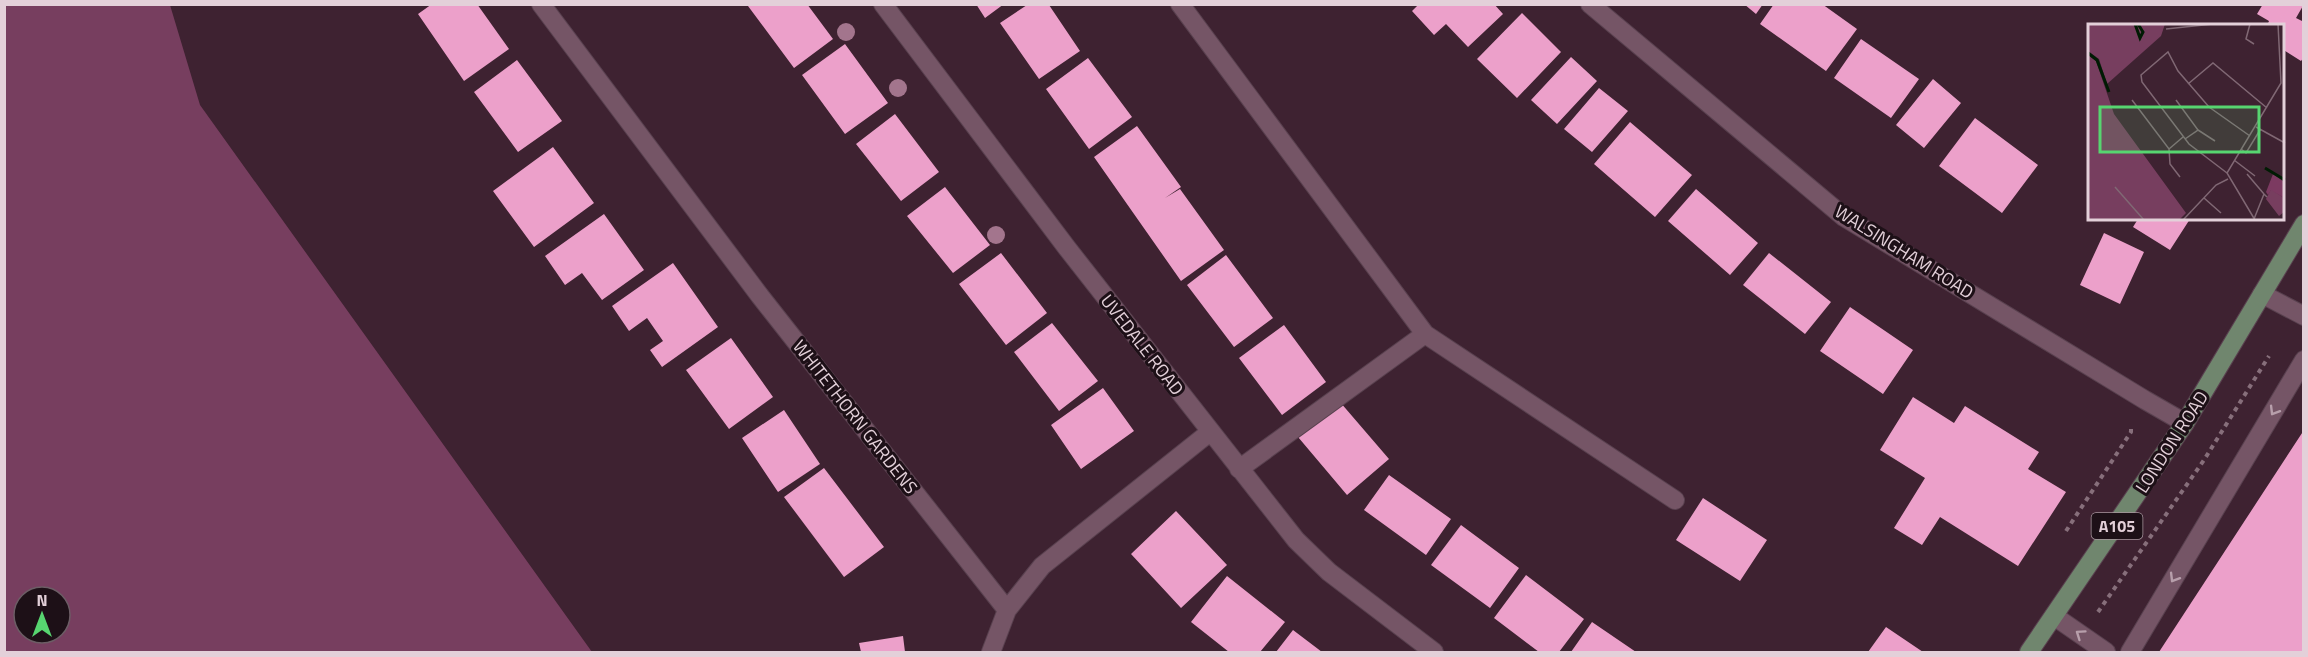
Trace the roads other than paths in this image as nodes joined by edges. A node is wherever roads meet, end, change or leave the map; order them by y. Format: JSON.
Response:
{"nodes":[{"id":1,"x":541,"y":4,"type":"edge"},
{"id":2,"x":883,"y":4,"type":"edge"},
{"id":3,"x":1180,"y":4,"type":"edge"},
{"id":4,"x":1590,"y":4,"type":"edge"},
{"id":5,"x":2304,"y":224,"type":"edge"},
{"id":6,"x":2262,"y":294,"type":"junction"},
{"id":7,"x":2304,"y":316,"type":"edge"},
{"id":8,"x":1425,"y":334,"type":"junction"},
{"id":9,"x":2304,"y":360,"type":"edge"},
{"id":10,"x":2185,"y":423,"type":"junction"},
{"id":11,"x":1210,"y":432,"type":"junction"},
{"id":12,"x":1239,"y":468,"type":"junction"},
{"id":13,"x":1675,"y":500,"type":"dead end"},
{"id":14,"x":1007,"y":610,"type":"junction"},
{"id":15,"x":2054,"y":616,"type":"junction"},
{"id":16,"x":991,"y":652,"type":"edge"},
{"id":17,"x":1434,"y":652,"type":"edge"},
{"id":18,"x":2029,"y":652,"type":"edge"},
{"id":19,"x":2106,"y":652,"type":"edge"},
{"id":20,"x":2130,"y":652,"type":"edge"}],
"edges":[{"from":1,"to":14,"type":"street","name":"WHITETHORN GARDENS"},
{"from":2,"to":11,"type":"street","name":"UVEDALE ROAD"},
{"from":3,"to":8,"type":"street"},
{"from":4,"to":10,"type":"street","name":"WALSINGHAM ROAD"},
{"from":5,"to":6,"type":"main road","name":"LONDON ROAD","number":"A105"},
{"from":6,"to":7,"type":"street"},
{"from":6,"to":10,"type":"main road","name":"LONDON ROAD","number":"A105"},
{"from":8,"to":12,"type":"street"},
{"from":8,"to":13,"type":"street"},
{"from":9,"to":20,"type":"street","one_way":true},
{"from":10,"to":15,"type":"main road","name":"LONDON ROAD","number":"A105"},
{"from":11,"to":12,"type":"street","name":"UVEDALE ROAD"},
{"from":11,"to":14,"type":"street"},
{"from":12,"to":17,"type":"street","name":"UVEDALE ROAD"},
{"from":14,"to":16,"type":"street"},
{"from":15,"to":18,"type":"main road","name":"LONDON ROAD","number":"A105"},
{"from":19,"to":15,"type":"street","one_way":true}]}
